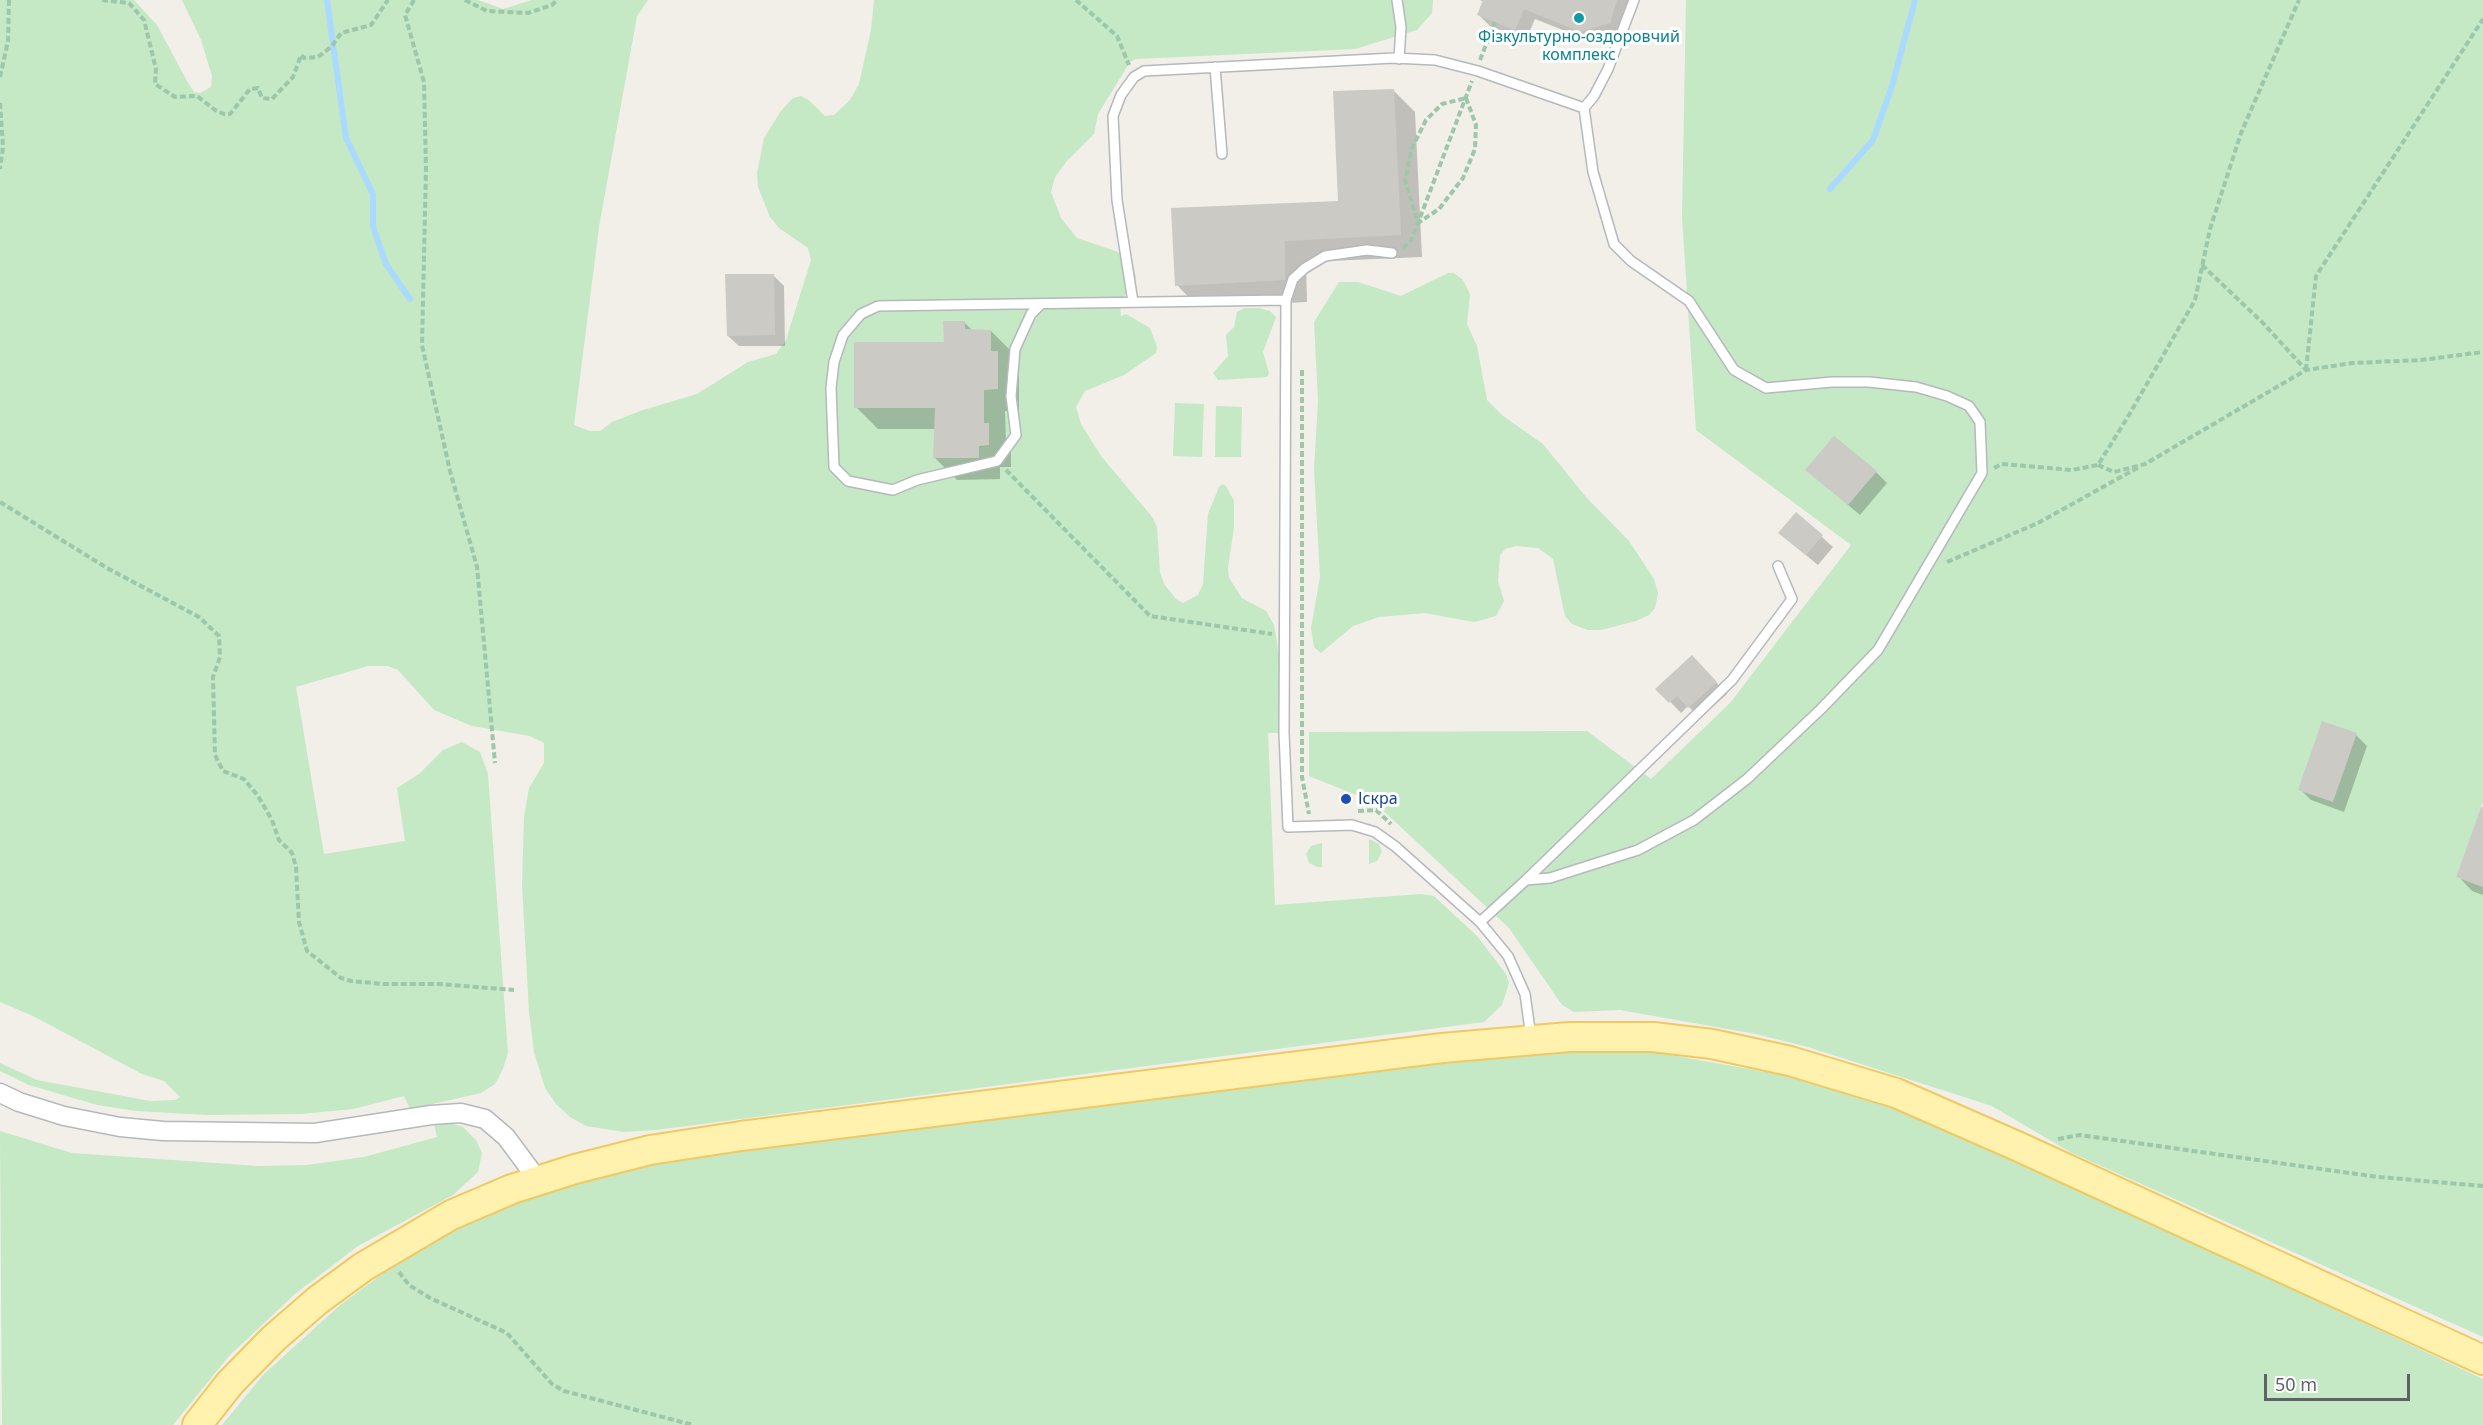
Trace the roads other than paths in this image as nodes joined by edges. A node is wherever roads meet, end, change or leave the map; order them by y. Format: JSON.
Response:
{"nodes":[{"id":1,"x":1397,"y":0,"type":"edge"},
{"id":2,"x":1634,"y":0,"type":"edge"},
{"id":3,"x":1399,"y":59,"type":"junction"},
{"id":4,"x":1215,"y":68,"type":"junction"},
{"id":5,"x":1584,"y":108,"type":"junction"},
{"id":6,"x":1222,"y":154,"type":"dead end"},
{"id":7,"x":1392,"y":253,"type":"road end"},
{"id":8,"x":1286,"y":300,"type":"junction"},
{"id":9,"x":1133,"y":302,"type":"junction"},
{"id":10,"x":1041,"y":304,"type":"junction"},
{"id":11,"x":1778,"y":566,"type":"dead end"},
{"id":12,"x":1526,"y":880,"type":"junction"},
{"id":13,"x":1480,"y":922,"type":"junction"},
{"id":14,"x":1531,"y":1039,"type":"junction"},
{"id":15,"x":0,"y":1093,"type":"edge"},
{"id":16,"x":538,"y":1180,"type":"junction"},
{"id":17,"x":2483,"y":1360,"type":"edge"},
{"id":18,"x":197,"y":1425,"type":"edge"}],
"edges":[{"from":1,"to":3,"type":"lane"},
{"from":2,"to":5,"type":"lane"},
{"from":3,"to":4,"type":"lane"},
{"from":3,"to":5,"type":"lane"},
{"from":4,"to":6,"type":"lane"},
{"from":4,"to":9,"type":"lane"},
{"from":5,"to":12,"type":"lane"},
{"from":7,"to":8,"type":"lane"},
{"from":8,"to":9,"type":"lane"},
{"from":8,"to":13,"type":"lane"},
{"from":9,"to":10,"type":"lane"},
{"from":10,"to":10,"type":"lane"},
{"from":11,"to":12,"type":"lane"},
{"from":12,"to":13,"type":"lane"},
{"from":13,"to":14,"type":"lane"},
{"from":14,"to":16,"type":"main road"},
{"from":14,"to":17,"type":"main road"},
{"from":15,"to":16,"type":"street"},
{"from":16,"to":18,"type":"main road"}]}
